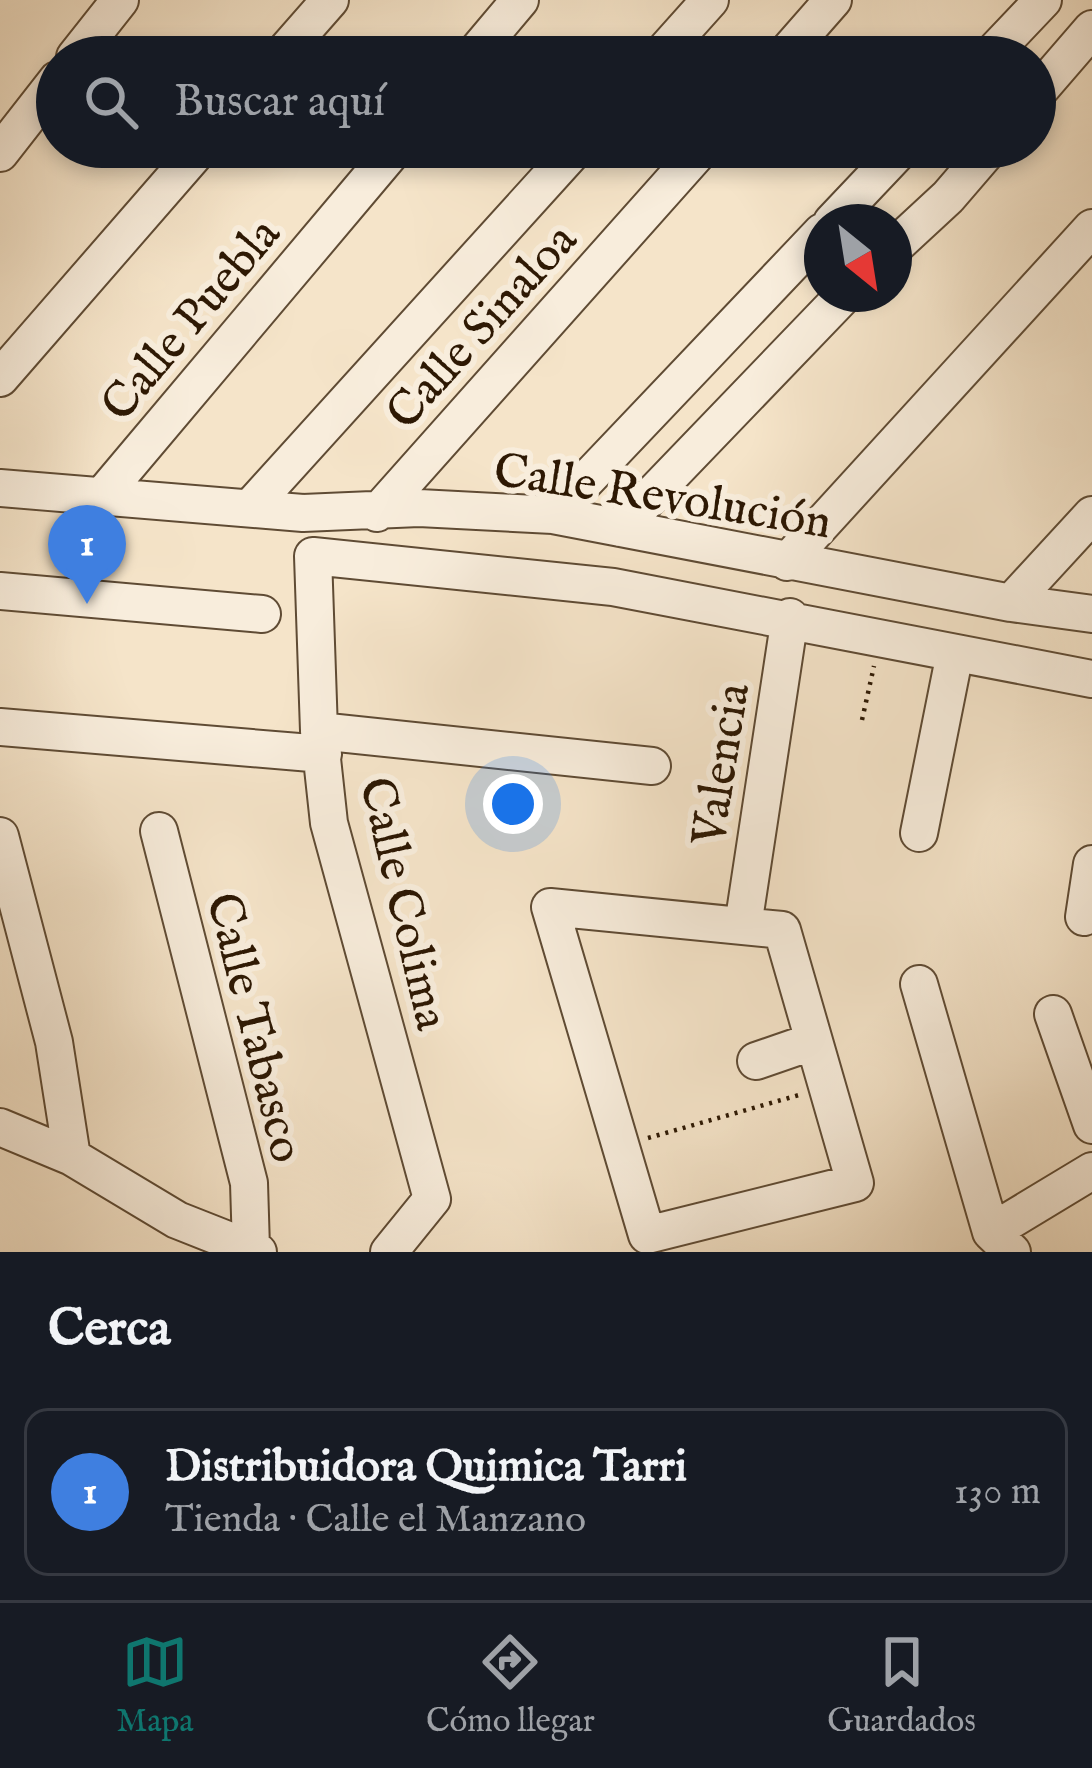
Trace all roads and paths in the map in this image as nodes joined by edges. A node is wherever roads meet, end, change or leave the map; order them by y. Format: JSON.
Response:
{"nodes":[{"id":1,"x":120,"y":0,"type":"edge"},
{"id":2,"x":330,"y":0,"type":"edge"},
{"id":3,"x":520,"y":0,"type":"edge"},
{"id":4,"x":710,"y":0,"type":"edge"},
{"id":5,"x":833,"y":0,"type":"edge"},
{"id":6,"x":1043,"y":0,"type":"edge"},
{"id":7,"x":1092,"y":29,"type":"edge"},
{"id":8,"x":92,"y":36,"type":"edge"},
{"id":9,"x":298,"y":36,"type":"edge"},
{"id":10,"x":490,"y":36,"type":"edge"},
{"id":11,"x":677,"y":36,"type":"edge"},
{"id":12,"x":801,"y":36,"type":"edge"},
{"id":13,"x":1008,"y":36,"type":"edge"},
{"id":14,"x":1056,"y":71,"type":"edge"},
{"id":15,"x":36,"y":107,"type":"edge"},
{"id":16,"x":0,"y":152,"type":"edge"},
{"id":17,"x":183,"y":168,"type":"edge"},
{"id":18,"x":378,"y":168,"type":"edge"},
{"id":19,"x":558,"y":168,"type":"edge"},
{"id":20,"x":684,"y":168,"type":"edge"},
{"id":21,"x":883,"y":168,"type":"edge"},
{"id":22,"x":973,"y":168,"type":"edge"},
{"id":23,"x":849,"y":204,"type":"edge"},
{"id":24,"x":1092,"y":228,"type":"edge"},
{"id":25,"x":912,"y":230,"type":"edge"},
{"id":26,"x":804,"y":251,"type":"edge"},
{"id":27,"x":828,"y":312,"type":"edge"},
{"id":28,"x":0,"y":378,"type":"edge"},
{"id":29,"x":0,"y":488,"type":"edge"},
{"id":30,"x":102,"y":496,"type":"junction"},
{"id":31,"x":250,"y":508,"type":"junction"},
{"id":32,"x":377,"y":513,"type":"junction"},
{"id":33,"x":554,"y":515,"type":"junction"},
{"id":34,"x":1092,"y":515,"type":"edge"},
{"id":35,"x":620,"y":529,"type":"junction"},
{"id":36,"x":314,"y":556,"type":"joint"},
{"id":37,"x":787,"y":562,"type":"junction"},
{"id":38,"x":0,"y":591,"type":"edge"},
{"id":39,"x":1011,"y":603,"type":"junction"},
{"id":40,"x":262,"y":614,"type":"dead end"},
{"id":41,"x":1092,"y":614,"type":"edge"},
{"id":42,"x":790,"y":617,"type":"junction"},
{"id":43,"x":881,"y":637,"type":"junction"},
{"id":44,"x":955,"y":653,"type":"junction"},
{"id":45,"x":1092,"y":679,"type":"edge"},
{"id":46,"x":862,"y":720,"type":"dead end"},
{"id":47,"x":0,"y":727,"type":"edge"},
{"id":48,"x":321,"y":743,"type":"junction"},
{"id":49,"x":652,"y":766,"type":"dead end"},
{"id":50,"x":159,"y":831,"type":"dead end"},
{"id":51,"x":919,"y":833,"type":"dead end"},
{"id":52,"x":0,"y":836,"type":"edge"},
{"id":53,"x":1092,"y":864,"type":"edge"},
{"id":54,"x":1084,"y":917,"type":"dead end"},
{"id":55,"x":743,"y":926,"type":"junction"},
{"id":56,"x":919,"y":984,"type":"dead end"},
{"id":57,"x":1054,"y":1014,"type":"dead end"},
{"id":58,"x":814,"y":1041,"type":"junction"},
{"id":59,"x":756,"y":1061,"type":"dead end"},
{"id":60,"x":827,"y":1086,"type":"junction"},
{"id":61,"x":1092,"y":1125,"type":"edge"},
{"id":62,"x":0,"y":1127,"type":"edge"},
{"id":63,"x":617,"y":1147,"type":"junction"},
{"id":64,"x":72,"y":1157,"type":"junction"},
{"id":65,"x":1092,"y":1171,"type":"edge"},
{"id":66,"x":1002,"y":1242,"type":"edge"},
{"id":67,"x":640,"y":1244,"type":"edge"},
{"id":68,"x":254,"y":1250,"type":"edge"},
{"id":69,"x":389,"y":1252,"type":"edge"}],
"edges":[{"from":1,"to":8,"type":"street"},
{"from":2,"to":9,"type":"street"},
{"from":3,"to":10,"type":"street"},
{"from":4,"to":11,"type":"street"},
{"from":5,"to":12,"type":"street"},
{"from":6,"to":13,"type":"street"},
{"from":7,"to":14,"type":"street"},
{"from":15,"to":16,"type":"street"},
{"from":17,"to":28,"type":"street"},
{"from":18,"to":30,"type":"street","name":"Calle Puebla"},
{"from":19,"to":31,"type":"street"},
{"from":20,"to":32,"type":"street","name":"Calle Sinaloa"},
{"from":21,"to":23,"type":"street"},
{"from":22,"to":25,"type":"street"},
{"from":24,"to":37,"type":"street"},
{"from":26,"to":33,"type":"street"},
{"from":27,"to":35,"type":"street"},
{"from":29,"to":30,"type":"street","name":"Calle Revolución"},
{"from":30,"to":31,"type":"street","name":"Calle Revolución"},
{"from":31,"to":32,"type":"street","name":"Calle Revolución"},
{"from":32,"to":33,"type":"street","name":"Calle Revolución"},
{"from":33,"to":35,"type":"street","name":"Calle Revolución"},
{"from":34,"to":39,"type":"street"},
{"from":35,"to":37,"type":"street","name":"Calle Revolución"},
{"from":36,"to":42,"type":"street","name":"Calle Revolución"},
{"from":36,"to":48,"type":"street","name":"Calle Colima"},
{"from":37,"to":39,"type":"street","name":"Calle Revolución"},
{"from":38,"to":40,"type":"street"},
{"from":39,"to":41,"type":"street","name":"Calle Revolución"},
{"from":42,"to":43,"type":"street","name":"Calle Revolución"},
{"from":42,"to":55,"type":"street","name":"Valencia"},
{"from":43,"to":44,"type":"street","name":"Calle Revolución"},
{"from":43,"to":46,"type":"path"},
{"from":44,"to":45,"type":"street","name":"Calle Revolución"},
{"from":44,"to":51,"type":"street"},
{"from":47,"to":48,"type":"street"},
{"from":48,"to":49,"type":"street"},
{"from":48,"to":69,"type":"street","name":"Calle Colima"},
{"from":50,"to":68,"type":"street","name":"Calle Tabasco"},
{"from":52,"to":64,"type":"street"},
{"from":53,"to":54,"type":"street"},
{"from":55,"to":58,"type":"street"},
{"from":55,"to":63,"type":"street"},
{"from":56,"to":66,"type":"street"},
{"from":57,"to":61,"type":"street"},
{"from":58,"to":59,"type":"street"},
{"from":58,"to":60,"type":"street"},
{"from":60,"to":63,"type":"path"},
{"from":60,"to":67,"type":"street"},
{"from":62,"to":64,"type":"street"},
{"from":63,"to":67,"type":"street"},
{"from":64,"to":68,"type":"street"},
{"from":65,"to":66,"type":"street"}]}
